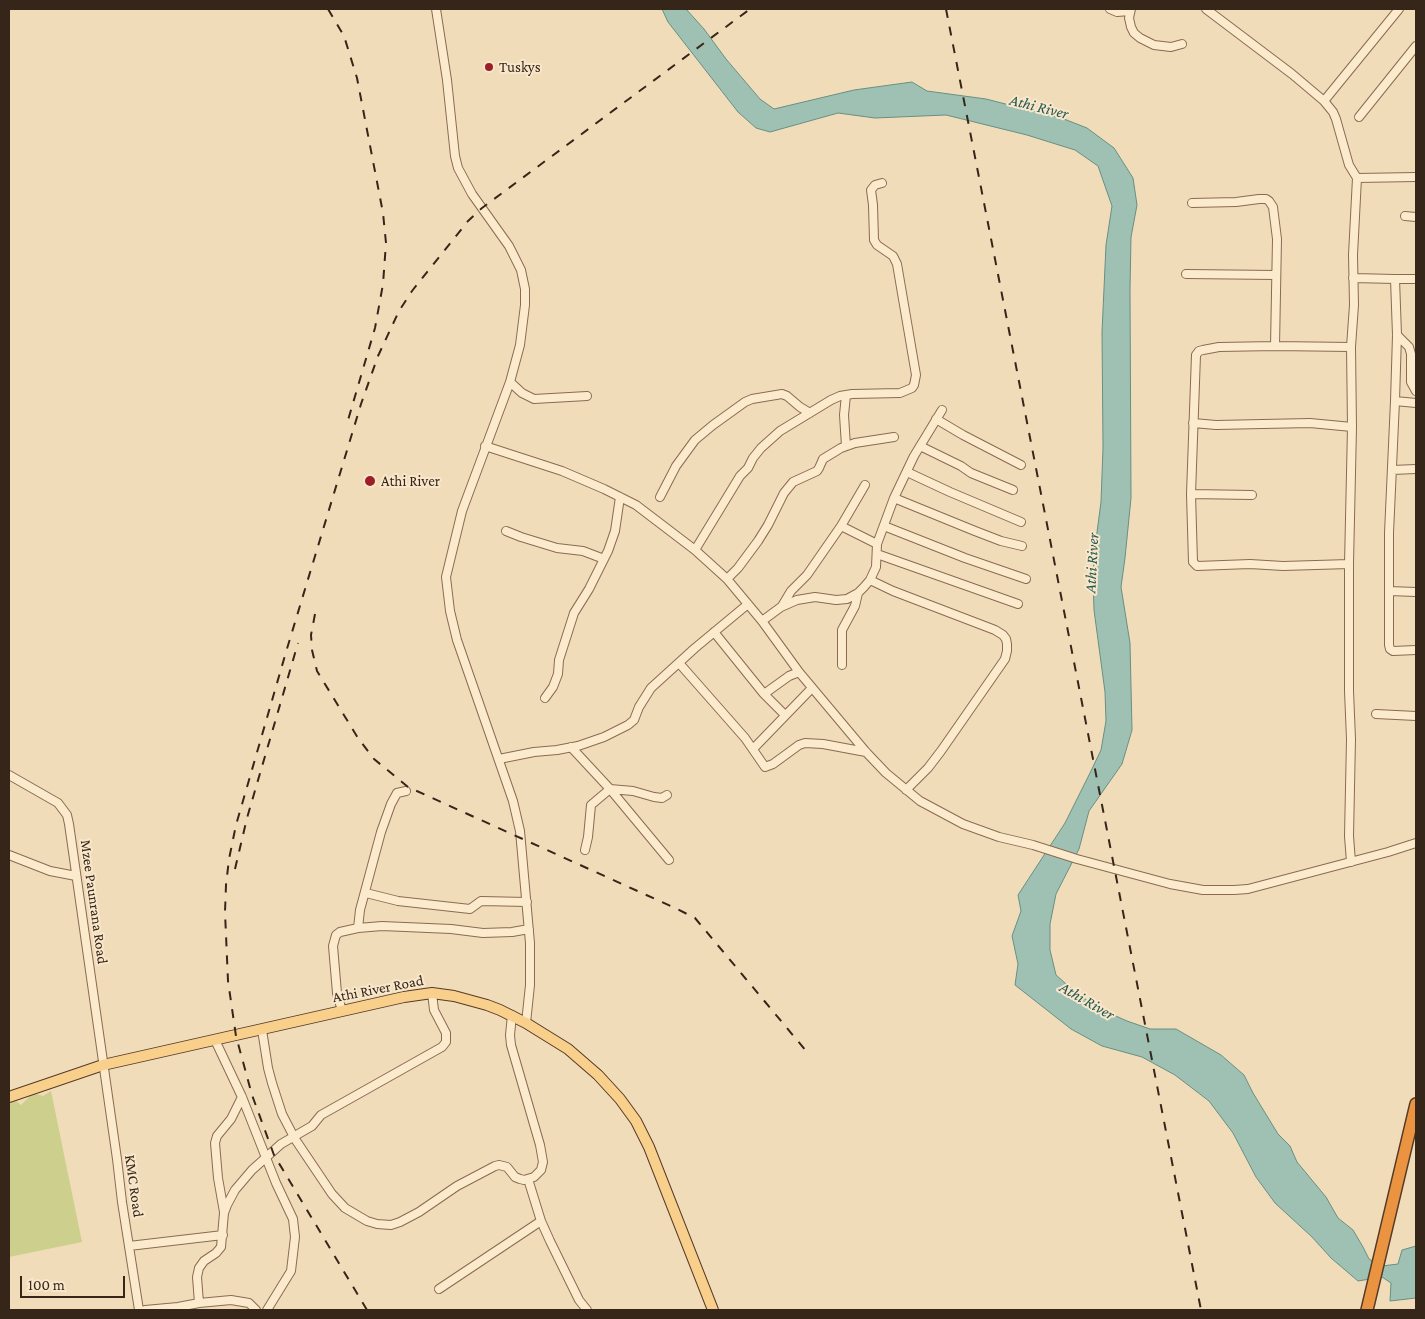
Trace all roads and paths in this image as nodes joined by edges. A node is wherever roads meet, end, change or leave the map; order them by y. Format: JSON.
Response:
{"nodes":[{"id":1,"x":436,"y":9,"type":"edge"},
{"id":2,"x":1110,"y":9,"type":"edge"},
{"id":3,"x":1206,"y":9,"type":"edge"},
{"id":4,"x":1399,"y":9,"type":"edge"},
{"id":5,"x":1130,"y":10,"type":"edge"},
{"id":6,"x":1182,"y":44,"type":"dead end"},
{"id":7,"x":1416,"y":46,"type":"edge"},
{"id":8,"x":1324,"y":101,"type":"junction"},
{"id":9,"x":1360,"y":117,"type":"dead end"},
{"id":10,"x":1416,"y":177,"type":"edge"},
{"id":11,"x":1357,"y":178,"type":"junction"},
{"id":12,"x":882,"y":183,"type":"dead end"},
{"id":13,"x":1192,"y":203,"type":"dead end"},
{"id":14,"x":1405,"y":216,"type":"dead end"},
{"id":15,"x":1416,"y":216,"type":"edge"},
{"id":16,"x":1186,"y":274,"type":"dead end"},
{"id":17,"x":1276,"y":275,"type":"junction"},
{"id":18,"x":1353,"y":278,"type":"junction"},
{"id":19,"x":1395,"y":279,"type":"junction"},
{"id":20,"x":1416,"y":279,"type":"edge"},
{"id":21,"x":1397,"y":335,"type":"junction"},
{"id":22,"x":1275,"y":346,"type":"junction"},
{"id":23,"x":1412,"y":346,"type":"edge"},
{"id":24,"x":1352,"y":347,"type":"junction"},
{"id":25,"x":510,"y":382,"type":"junction"},
{"id":26,"x":1416,"y":391,"type":"edge"},
{"id":27,"x":846,"y":395,"type":"junction"},
{"id":28,"x":586,"y":396,"type":"dead end"},
{"id":29,"x":1395,"y":400,"type":"junction"},
{"id":30,"x":1416,"y":403,"type":"edge"},
{"id":31,"x":942,"y":410,"type":"dead end"},
{"id":32,"x":810,"y":413,"type":"junction"},
{"id":33,"x":936,"y":419,"type":"junction"},
{"id":34,"x":1193,"y":423,"type":"junction"},
{"id":35,"x":1352,"y":427,"type":"junction"},
{"id":36,"x":894,"y":437,"type":"dead end"},
{"id":37,"x":485,"y":446,"type":"junction"},
{"id":38,"x":846,"y":446,"type":"junction"},
{"id":39,"x":920,"y":446,"type":"junction"},
{"id":40,"x":1021,"y":465,"type":"dead end"},
{"id":41,"x":1416,"y":469,"type":"edge"},
{"id":42,"x":1392,"y":470,"type":"junction"},
{"id":43,"x":907,"y":472,"type":"junction"},
{"id":44,"x":865,"y":485,"type":"dead end"},
{"id":45,"x":1013,"y":490,"type":"dead end"},
{"id":46,"x":1191,"y":494,"type":"junction"},
{"id":47,"x":1252,"y":495,"type":"dead end"},
{"id":48,"x":620,"y":497,"type":"junction"},
{"id":49,"x":660,"y":497,"type":"dead end"},
{"id":50,"x":894,"y":498,"type":"junction"},
{"id":51,"x":1021,"y":522,"type":"dead end"},
{"id":52,"x":841,"y":526,"type":"junction"},
{"id":53,"x":884,"y":526,"type":"junction"},
{"id":54,"x":506,"y":531,"type":"dead end"},
{"id":55,"x":877,"y":544,"type":"junction"},
{"id":56,"x":1022,"y":546,"type":"dead end"},
{"id":57,"x":695,"y":550,"type":"junction"},
{"id":58,"x":877,"y":554,"type":"junction"},
{"id":59,"x":604,"y":559,"type":"junction"},
{"id":60,"x":1349,"y":564,"type":"junction"},
{"id":61,"x":727,"y":579,"type":"junction"},
{"id":62,"x":1026,"y":579,"type":"dead end"},
{"id":63,"x":870,"y":580,"type":"junction"},
{"id":64,"x":1389,"y":591,"type":"junction"},
{"id":65,"x":1416,"y":592,"type":"edge"},
{"id":66,"x":858,"y":593,"type":"junction"},
{"id":67,"x":748,"y":604,"type":"junction"},
{"id":68,"x":1018,"y":604,"type":"dead end"},
{"id":69,"x":781,"y":608,"type":"junction"},
{"id":70,"x":762,"y":622,"type":"junction"},
{"id":71,"x":714,"y":632,"type":"junction"},
{"id":72,"x":1416,"y":650,"type":"edge"},
{"id":73,"x":679,"y":663,"type":"junction"},
{"id":74,"x":842,"y":665,"type":"dead end"},
{"id":75,"x":799,"y":672,"type":"junction"},
{"id":76,"x":812,"y":688,"type":"junction"},
{"id":77,"x":764,"y":694,"type":"junction"},
{"id":78,"x":545,"y":698,"type":"dead end"},
{"id":79,"x":1376,"y":714,"type":"dead end"},
{"id":80,"x":785,"y":716,"type":"junction"},
{"id":81,"x":1416,"y":716,"type":"edge"},
{"id":82,"x":571,"y":747,"type":"junction"},
{"id":83,"x":753,"y":749,"type":"junction"},
{"id":84,"x":866,"y":752,"type":"junction"},
{"id":85,"x":499,"y":759,"type":"junction"},
{"id":86,"x":9,"y":775,"type":"edge"},
{"id":87,"x":610,"y":789,"type":"junction"},
{"id":88,"x":906,"y":790,"type":"junction"},
{"id":89,"x":406,"y":791,"type":"dead end"},
{"id":90,"x":667,"y":795,"type":"dead end"},
{"id":91,"x":1416,"y":842,"type":"edge"},
{"id":92,"x":585,"y":850,"type":"dead end"},
{"id":93,"x":9,"y":856,"type":"edge"},
{"id":94,"x":669,"y":860,"type":"dead end"},
{"id":95,"x":1350,"y":862,"type":"junction"},
{"id":96,"x":76,"y":876,"type":"junction"},
{"id":97,"x":366,"y":893,"type":"junction"},
{"id":98,"x":527,"y":902,"type":"junction"},
{"id":99,"x":358,"y":928,"type":"junction"},
{"id":100,"x":529,"y":929,"type":"junction"},
{"id":101,"x":432,"y":993,"type":"junction"},
{"id":102,"x":342,"y":1011,"type":"junction"},
{"id":103,"x":512,"y":1015,"type":"junction"},
{"id":104,"x":526,"y":1023,"type":"junction"},
{"id":105,"x":262,"y":1030,"type":"junction"},
{"id":106,"x":215,"y":1040,"type":"junction"},
{"id":107,"x":103,"y":1065,"type":"junction"},
{"id":108,"x":9,"y":1097,"type":"edge"},
{"id":109,"x":242,"y":1098,"type":"junction"},
{"id":110,"x":1416,"y":1104,"type":"edge"},
{"id":111,"x":293,"y":1136,"type":"junction"},
{"id":112,"x":266,"y":1157,"type":"junction"},
{"id":113,"x":528,"y":1179,"type":"junction"},
{"id":114,"x":224,"y":1214,"type":"junction"},
{"id":115,"x":541,"y":1222,"type":"junction"},
{"id":116,"x":223,"y":1236,"type":"junction"},
{"id":117,"x":129,"y":1246,"type":"junction"},
{"id":118,"x":439,"y":1289,"type":"dead end"},
{"id":119,"x":199,"y":1303,"type":"junction"},
{"id":120,"x":139,"y":1310,"type":"edge"},
{"id":121,"x":145,"y":1310,"type":"edge"},
{"id":122,"x":256,"y":1310,"type":"edge"},
{"id":123,"x":267,"y":1310,"type":"edge"},
{"id":124,"x":586,"y":1310,"type":"edge"},
{"id":125,"x":713,"y":1310,"type":"edge"},
{"id":126,"x":1367,"y":1310,"type":"edge"}],
"edges":[{"from":1,"to":25,"type":"street"},
{"from":2,"to":5,"type":"street"},
{"from":3,"to":8,"type":"street"},
{"from":4,"to":8,"type":"street"},
{"from":5,"to":6,"type":"street"},
{"from":7,"to":9,"type":"street"},
{"from":8,"to":11,"type":"street"},
{"from":10,"to":11,"type":"street"},
{"from":11,"to":18,"type":"street"},
{"from":12,"to":27,"type":"street"},
{"from":13,"to":17,"type":"street"},
{"from":14,"to":15,"type":"street"},
{"from":16,"to":17,"type":"street"},
{"from":17,"to":22,"type":"street"},
{"from":18,"to":19,"type":"street"},
{"from":18,"to":24,"type":"street"},
{"from":19,"to":20,"type":"street"},
{"from":19,"to":21,"type":"street"},
{"from":21,"to":23,"type":"street"},
{"from":21,"to":29,"type":"street"},
{"from":22,"to":24,"type":"street"},
{"from":22,"to":34,"type":"street"},
{"from":23,"to":26,"type":"street"},
{"from":24,"to":35,"type":"street"},
{"from":25,"to":28,"type":"street"},
{"from":25,"to":37,"type":"street"},
{"from":27,"to":32,"type":"street"},
{"from":27,"to":38,"type":"street"},
{"from":29,"to":30,"type":"street"},
{"from":29,"to":42,"type":"street"},
{"from":31,"to":33,"type":"street"},
{"from":32,"to":49,"type":"street"},
{"from":32,"to":57,"type":"street"},
{"from":33,"to":39,"type":"street"},
{"from":33,"to":40,"type":"street"},
{"from":34,"to":35,"type":"street"},
{"from":34,"to":46,"type":"street"},
{"from":35,"to":60,"type":"street"},
{"from":36,"to":38,"type":"street"},
{"from":37,"to":48,"type":"street"},
{"from":37,"to":85,"type":"street"},
{"from":38,"to":61,"type":"street"},
{"from":39,"to":43,"type":"street"},
{"from":39,"to":45,"type":"street"},
{"from":41,"to":42,"type":"street"},
{"from":42,"to":64,"type":"street"},
{"from":43,"to":50,"type":"street"},
{"from":43,"to":51,"type":"street"},
{"from":44,"to":52,"type":"street"},
{"from":46,"to":47,"type":"street"},
{"from":46,"to":60,"type":"street"},
{"from":48,"to":57,"type":"street"},
{"from":48,"to":59,"type":"street"},
{"from":50,"to":53,"type":"street"},
{"from":50,"to":56,"type":"street"},
{"from":52,"to":55,"type":"street"},
{"from":52,"to":69,"type":"street"},
{"from":53,"to":55,"type":"street"},
{"from":53,"to":62,"type":"street"},
{"from":54,"to":59,"type":"street"},
{"from":55,"to":58,"type":"street"},
{"from":57,"to":61,"type":"street"},
{"from":58,"to":63,"type":"street"},
{"from":58,"to":68,"type":"street"},
{"from":59,"to":78,"type":"street"},
{"from":60,"to":95,"type":"street"},
{"from":61,"to":67,"type":"street"},
{"from":63,"to":66,"type":"street"},
{"from":63,"to":88,"type":"street"},
{"from":64,"to":65,"type":"street"},
{"from":64,"to":72,"type":"street"},
{"from":66,"to":69,"type":"street"},
{"from":66,"to":74,"type":"street"},
{"from":67,"to":70,"type":"street"},
{"from":67,"to":71,"type":"street"},
{"from":69,"to":70,"type":"street"},
{"from":70,"to":75,"type":"street"},
{"from":71,"to":73,"type":"street"},
{"from":71,"to":77,"type":"street"},
{"from":73,"to":82,"type":"street"},
{"from":73,"to":83,"type":"street"},
{"from":75,"to":76,"type":"street"},
{"from":75,"to":77,"type":"street"},
{"from":76,"to":80,"type":"street"},
{"from":76,"to":84,"type":"street"},
{"from":77,"to":80,"type":"street"},
{"from":79,"to":81,"type":"street"},
{"from":80,"to":83,"type":"street"},
{"from":82,"to":85,"type":"street"},
{"from":82,"to":87,"type":"street"},
{"from":83,"to":84,"type":"street"},
{"from":84,"to":88,"type":"street"},
{"from":85,"to":98,"type":"street"},
{"from":86,"to":96,"type":"street","name":"Mzee Paunrana Road"},
{"from":87,"to":90,"type":"street"},
{"from":87,"to":92,"type":"street"},
{"from":87,"to":94,"type":"street"},
{"from":88,"to":95,"type":"street"},
{"from":89,"to":97,"type":"street"},
{"from":91,"to":95,"type":"street"},
{"from":93,"to":96,"type":"street"},
{"from":96,"to":107,"type":"street","name":"Mzee Paunrana Road"},
{"from":97,"to":98,"type":"street"},
{"from":97,"to":99,"type":"street"},
{"from":98,"to":100,"type":"street"},
{"from":99,"to":100,"type":"street"},
{"from":99,"to":102,"type":"street"},
{"from":100,"to":104,"type":"street"},
{"from":101,"to":102,"type":"main road","name":"Athi River Road"},
{"from":101,"to":103,"type":"main road","name":"Athi River Road"},
{"from":101,"to":111,"type":"street"},
{"from":102,"to":105,"type":"main road","name":"Athi River Road"},
{"from":103,"to":104,"type":"main road","name":"Athi River Road"},
{"from":103,"to":113,"type":"street"},
{"from":104,"to":125,"type":"main road","name":"Athi River Road"},
{"from":105,"to":106,"type":"main road","name":"Athi River Road"},
{"from":105,"to":111,"type":"street"},
{"from":106,"to":107,"type":"main road","name":"Athi River Road"},
{"from":106,"to":109,"type":"street"},
{"from":107,"to":108,"type":"main road","name":"Athi River Road"},
{"from":107,"to":117,"type":"street","name":"KMC Road"},
{"from":109,"to":112,"type":"street"},
{"from":109,"to":114,"type":"street"},
{"from":110,"to":126,"type":"highway"},
{"from":111,"to":112,"type":"street"},
{"from":111,"to":113,"type":"street"},
{"from":112,"to":114,"type":"street"},
{"from":112,"to":123,"type":"street"},
{"from":113,"to":115,"type":"street"},
{"from":114,"to":116,"type":"street"},
{"from":115,"to":118,"type":"street"},
{"from":115,"to":124,"type":"street"},
{"from":116,"to":117,"type":"street"},
{"from":116,"to":119,"type":"street"},
{"from":117,"to":120,"type":"street","name":"KMC Road"},
{"from":119,"to":121,"type":"street"},
{"from":119,"to":122,"type":"street"}]}
